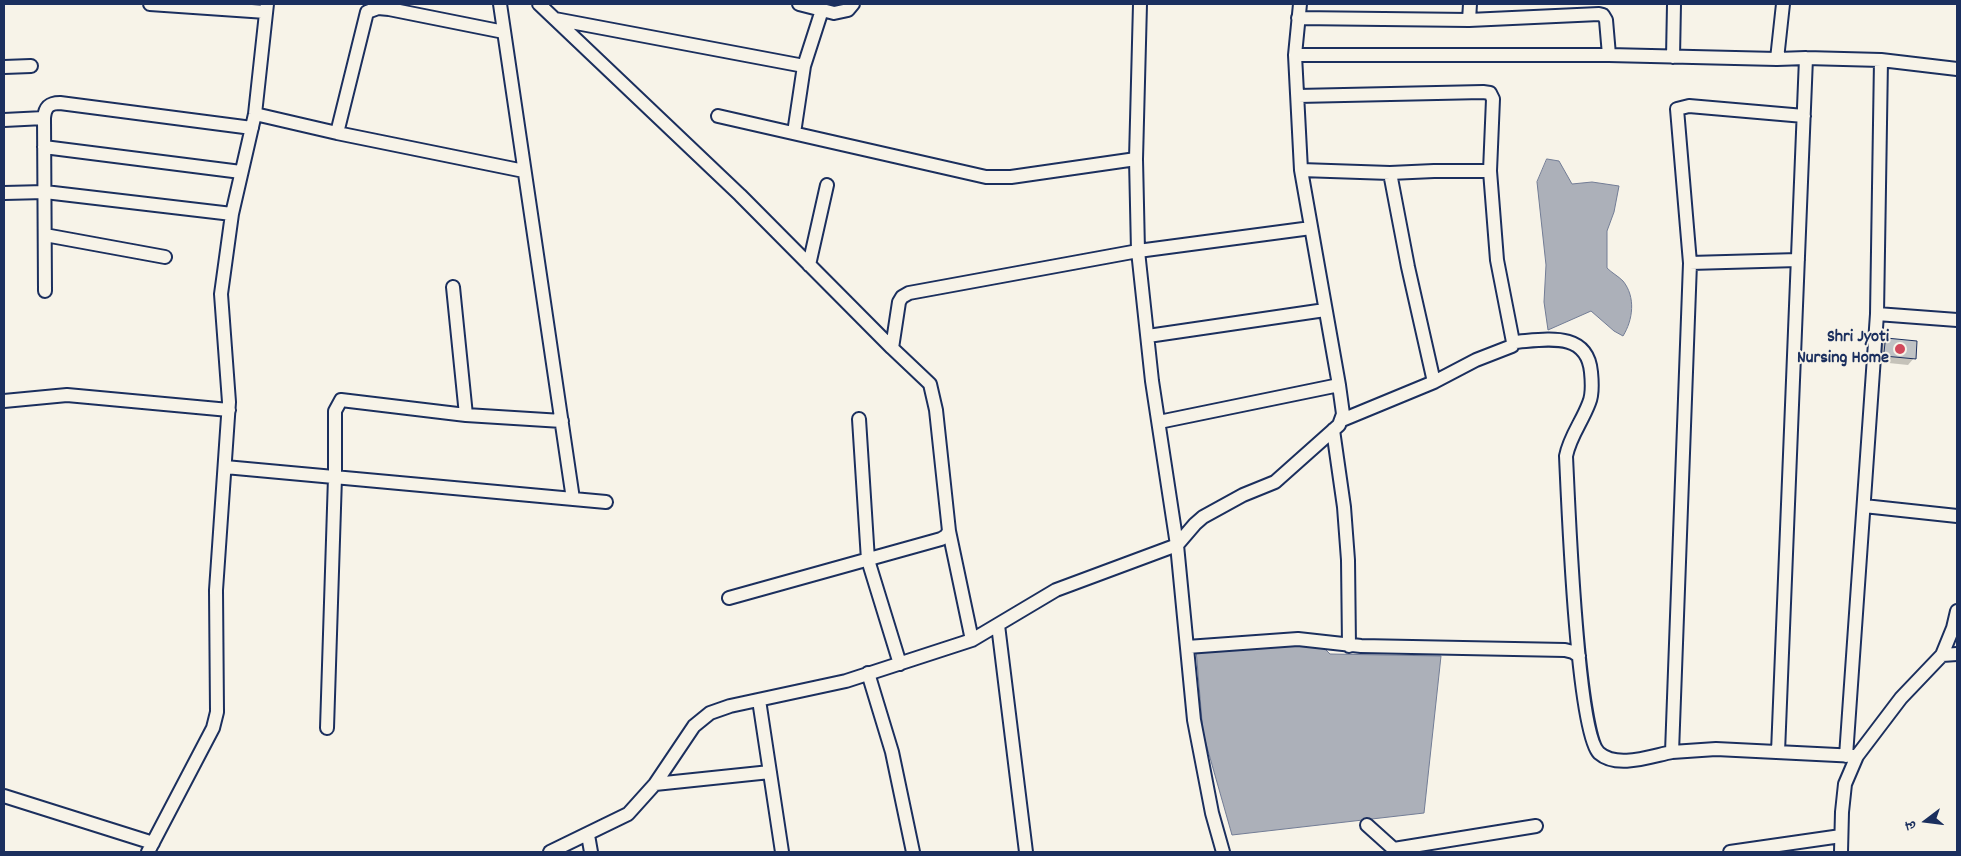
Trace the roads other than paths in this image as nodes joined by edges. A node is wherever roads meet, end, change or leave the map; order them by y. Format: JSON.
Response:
{"nodes":[{"id":1,"x":150,"y":4,"type":"edge"},
{"id":2,"x":500,"y":4,"type":"edge"},
{"id":3,"x":539,"y":4,"type":"edge"},
{"id":4,"x":800,"y":4,"type":"edge"},
{"id":5,"x":853,"y":4,"type":"edge"},
{"id":6,"x":1140,"y":4,"type":"edge"},
{"id":7,"x":1300,"y":4,"type":"edge"},
{"id":8,"x":1470,"y":4,"type":"edge"},
{"id":9,"x":1674,"y":4,"type":"edge"},
{"id":10,"x":1783,"y":4,"type":"edge"},
{"id":11,"x":267,"y":8,"type":"edge"},
{"id":12,"x":822,"y":10,"type":"junction"},
{"id":13,"x":1298,"y":18,"type":"junction"},
{"id":14,"x":555,"y":19,"type":"junction"},
{"id":15,"x":1469,"y":20,"type":"junction"},
{"id":16,"x":504,"y":32,"type":"junction"},
{"id":17,"x":1295,"y":55,"type":"junction"},
{"id":18,"x":1609,"y":55,"type":"junction"},
{"id":19,"x":1674,"y":57,"type":"junction"},
{"id":20,"x":1806,"y":58,"type":"junction"},
{"id":21,"x":1777,"y":59,"type":"junction"},
{"id":22,"x":1880,"y":60,"type":"junction"},
{"id":23,"x":31,"y":66,"type":"dead end"},
{"id":24,"x":804,"y":66,"type":"junction"},
{"id":25,"x":4,"y":67,"type":"edge"},
{"id":26,"x":1957,"y":69,"type":"edge"},
{"id":27,"x":1298,"y":96,"type":"junction"},
{"id":28,"x":255,"y":114,"type":"junction"},
{"id":29,"x":718,"y":116,"type":"dead end"},
{"id":30,"x":1804,"y":116,"type":"junction"},
{"id":31,"x":44,"y":118,"type":"junction"},
{"id":32,"x":4,"y":120,"type":"edge"},
{"id":33,"x":252,"y":128,"type":"junction"},
{"id":34,"x":337,"y":133,"type":"junction"},
{"id":35,"x":794,"y":133,"type":"junction"},
{"id":36,"x":44,"y":148,"type":"junction"},
{"id":37,"x":1136,"y":160,"type":"junction"},
{"id":38,"x":1301,"y":170,"type":"junction"},
{"id":39,"x":524,"y":171,"type":"junction"},
{"id":40,"x":1490,"y":171,"type":"junction"},
{"id":41,"x":241,"y":172,"type":"junction"},
{"id":42,"x":1390,"y":173,"type":"junction"},
{"id":43,"x":827,"y":185,"type":"dead end"},
{"id":44,"x":45,"y":192,"type":"junction"},
{"id":45,"x":4,"y":193,"type":"edge"},
{"id":46,"x":232,"y":214,"type":"junction"},
{"id":47,"x":1311,"y":228,"type":"junction"},
{"id":48,"x":45,"y":235,"type":"junction"},
{"id":49,"x":1138,"y":250,"type":"junction"},
{"id":50,"x":165,"y":257,"type":"dead end"},
{"id":51,"x":1798,"y":260,"type":"junction"},
{"id":52,"x":1690,"y":263,"type":"junction"},
{"id":53,"x":809,"y":265,"type":"junction"},
{"id":54,"x":453,"y":287,"type":"dead end"},
{"id":55,"x":45,"y":291,"type":"dead end"},
{"id":56,"x":1325,"y":310,"type":"junction"},
{"id":57,"x":1877,"y":314,"type":"junction"},
{"id":58,"x":1957,"y":320,"type":"edge"},
{"id":59,"x":1148,"y":336,"type":"junction"},
{"id":60,"x":1513,"y":342,"type":"junction"},
{"id":61,"x":892,"y":348,"type":"junction"},
{"id":62,"x":1434,"y":382,"type":"junction"},
{"id":63,"x":1339,"y":385,"type":"junction"},
{"id":64,"x":4,"y":401,"type":"edge"},
{"id":65,"x":229,"y":410,"type":"junction"},
{"id":66,"x":466,"y":416,"type":"junction"},
{"id":67,"x":859,"y":419,"type":"dead end"},
{"id":68,"x":1342,"y":420,"type":"junction"},
{"id":69,"x":562,"y":421,"type":"junction"},
{"id":70,"x":1159,"y":422,"type":"junction"},
{"id":71,"x":1333,"y":430,"type":"junction"},
{"id":72,"x":225,"y":467,"type":"junction"},
{"id":73,"x":335,"y":477,"type":"junction"},
{"id":74,"x":573,"y":500,"type":"junction"},
{"id":75,"x":606,"y":502,"type":"dead end"},
{"id":76,"x":1864,"y":506,"type":"junction"},
{"id":77,"x":1957,"y":516,"type":"edge"},
{"id":78,"x":949,"y":531,"type":"junction"},
{"id":79,"x":1177,"y":545,"type":"junction"},
{"id":80,"x":868,"y":560,"type":"junction"},
{"id":81,"x":729,"y":598,"type":"dead end"},
{"id":82,"x":1957,"y":611,"type":"edge"},
{"id":83,"x":998,"y":625,"type":"junction"},
{"id":84,"x":972,"y":640,"type":"junction"},
{"id":85,"x":1349,"y":646,"type":"junction"},
{"id":86,"x":1187,"y":647,"type":"junction"},
{"id":87,"x":1957,"y":654,"type":"edge"},
{"id":88,"x":1942,"y":655,"type":"junction"},
{"id":89,"x":1578,"y":656,"type":"junction"},
{"id":90,"x":900,"y":664,"type":"junction"},
{"id":91,"x":868,"y":673,"type":"junction"},
{"id":92,"x":759,"y":700,"type":"junction"},
{"id":93,"x":327,"y":728,"type":"dead end"},
{"id":94,"x":1672,"y":752,"type":"junction"},
{"id":95,"x":1778,"y":752,"type":"junction"},
{"id":96,"x":1852,"y":756,"type":"junction"},
{"id":97,"x":770,"y":772,"type":"junction"},
{"id":98,"x":655,"y":784,"type":"junction"},
{"id":99,"x":4,"y":796,"type":"edge"},
{"id":100,"x":1367,"y":825,"type":"dead end"},
{"id":101,"x":1536,"y":826,"type":"dead end"},
{"id":102,"x":588,"y":835,"type":"junction"},
{"id":103,"x":1841,"y":836,"type":"junction"},
{"id":104,"x":151,"y":848,"type":"edge"},
{"id":105,"x":1395,"y":851,"type":"edge"},
{"id":106,"x":550,"y":852,"type":"edge"},
{"id":107,"x":591,"y":852,"type":"edge"},
{"id":108,"x":782,"y":852,"type":"edge"},
{"id":109,"x":913,"y":852,"type":"edge"},
{"id":110,"x":1026,"y":852,"type":"edge"},
{"id":111,"x":1223,"y":852,"type":"edge"},
{"id":112,"x":1730,"y":852,"type":"edge"},
{"id":113,"x":1841,"y":852,"type":"edge"}],
"edges":[{"from":1,"to":11,"type":"street"},
{"from":2,"to":16,"type":"street"},
{"from":3,"to":14,"type":"street"},
{"from":4,"to":12,"type":"street"},
{"from":5,"to":12,"type":"street"},
{"from":6,"to":37,"type":"street"},
{"from":7,"to":13,"type":"street"},
{"from":8,"to":15,"type":"street"},
{"from":9,"to":19,"type":"street"},
{"from":10,"to":21,"type":"street"},
{"from":11,"to":28,"type":"street"},
{"from":12,"to":24,"type":"street"},
{"from":13,"to":15,"type":"street"},
{"from":13,"to":17,"type":"street"},
{"from":14,"to":24,"type":"street"},
{"from":14,"to":53,"type":"street"},
{"from":15,"to":18,"type":"street"},
{"from":16,"to":34,"type":"street"},
{"from":16,"to":39,"type":"street"},
{"from":17,"to":18,"type":"street"},
{"from":17,"to":27,"type":"street"},
{"from":18,"to":19,"type":"street"},
{"from":19,"to":21,"type":"street"},
{"from":20,"to":21,"type":"street"},
{"from":20,"to":22,"type":"street"},
{"from":20,"to":30,"type":"street"},
{"from":22,"to":26,"type":"street"},
{"from":22,"to":57,"type":"street"},
{"from":23,"to":25,"type":"street"},
{"from":24,"to":35,"type":"street"},
{"from":27,"to":38,"type":"street"},
{"from":27,"to":40,"type":"street"},
{"from":28,"to":33,"type":"street"},
{"from":28,"to":34,"type":"street"},
{"from":29,"to":35,"type":"street"},
{"from":30,"to":51,"type":"street"},
{"from":30,"to":52,"type":"street"},
{"from":31,"to":32,"type":"street"},
{"from":31,"to":33,"type":"street"},
{"from":31,"to":36,"type":"street"},
{"from":33,"to":41,"type":"street"},
{"from":34,"to":39,"type":"street"},
{"from":35,"to":37,"type":"street"},
{"from":36,"to":41,"type":"street"},
{"from":36,"to":44,"type":"street"},
{"from":37,"to":49,"type":"street"},
{"from":38,"to":42,"type":"street"},
{"from":38,"to":47,"type":"street"},
{"from":39,"to":69,"type":"street"},
{"from":40,"to":42,"type":"street"},
{"from":40,"to":60,"type":"street"},
{"from":41,"to":46,"type":"street"},
{"from":42,"to":62,"type":"street"},
{"from":43,"to":53,"type":"street"},
{"from":44,"to":45,"type":"street"},
{"from":44,"to":46,"type":"street"},
{"from":44,"to":48,"type":"street"},
{"from":46,"to":65,"type":"street"},
{"from":47,"to":49,"type":"street"},
{"from":47,"to":56,"type":"street"},
{"from":48,"to":50,"type":"street"},
{"from":48,"to":55,"type":"street"},
{"from":49,"to":59,"type":"street"},
{"from":49,"to":61,"type":"street"},
{"from":51,"to":52,"type":"street"},
{"from":51,"to":95,"type":"street"},
{"from":52,"to":94,"type":"street"},
{"from":53,"to":61,"type":"street"},
{"from":54,"to":66,"type":"street"},
{"from":56,"to":59,"type":"street"},
{"from":56,"to":63,"type":"street"},
{"from":57,"to":58,"type":"street"},
{"from":57,"to":76,"type":"street"},
{"from":59,"to":70,"type":"street"},
{"from":60,"to":62,"type":"street"},
{"from":60,"to":89,"type":"street"},
{"from":61,"to":78,"type":"street"},
{"from":62,"to":68,"type":"street"},
{"from":63,"to":68,"type":"street"},
{"from":63,"to":70,"type":"street"},
{"from":64,"to":65,"type":"street"},
{"from":65,"to":72,"type":"street"},
{"from":66,"to":69,"type":"street"},
{"from":66,"to":73,"type":"street"},
{"from":67,"to":80,"type":"street"},
{"from":68,"to":71,"type":"street"},
{"from":69,"to":74,"type":"street"},
{"from":70,"to":79,"type":"street"},
{"from":71,"to":79,"type":"street"},
{"from":71,"to":85,"type":"street"},
{"from":72,"to":73,"type":"street"},
{"from":72,"to":104,"type":"street"},
{"from":73,"to":74,"type":"street"},
{"from":73,"to":93,"type":"street"},
{"from":74,"to":75,"type":"street"},
{"from":76,"to":77,"type":"street"},
{"from":76,"to":96,"type":"street"},
{"from":78,"to":80,"type":"street"},
{"from":78,"to":84,"type":"street"},
{"from":79,"to":83,"type":"street"},
{"from":79,"to":86,"type":"street"},
{"from":80,"to":81,"type":"street"},
{"from":80,"to":90,"type":"street"},
{"from":82,"to":88,"type":"street"},
{"from":83,"to":84,"type":"street"},
{"from":83,"to":110,"type":"street"},
{"from":84,"to":90,"type":"street"},
{"from":85,"to":86,"type":"street"},
{"from":85,"to":89,"type":"street"},
{"from":86,"to":111,"type":"street"},
{"from":87,"to":88,"type":"street"},
{"from":88,"to":96,"type":"street"},
{"from":89,"to":94,"type":"street"},
{"from":90,"to":91,"type":"street"},
{"from":91,"to":92,"type":"street"},
{"from":91,"to":109,"type":"street"},
{"from":92,"to":97,"type":"street"},
{"from":92,"to":98,"type":"street"},
{"from":94,"to":95,"type":"street"},
{"from":95,"to":96,"type":"street"},
{"from":96,"to":103,"type":"street"},
{"from":97,"to":98,"type":"street"},
{"from":97,"to":108,"type":"street"},
{"from":98,"to":102,"type":"street"},
{"from":99,"to":104,"type":"street"},
{"from":100,"to":105,"type":"street"},
{"from":101,"to":105,"type":"street"},
{"from":102,"to":106,"type":"street"},
{"from":102,"to":107,"type":"street"},
{"from":103,"to":112,"type":"street"},
{"from":103,"to":113,"type":"street"}]}
